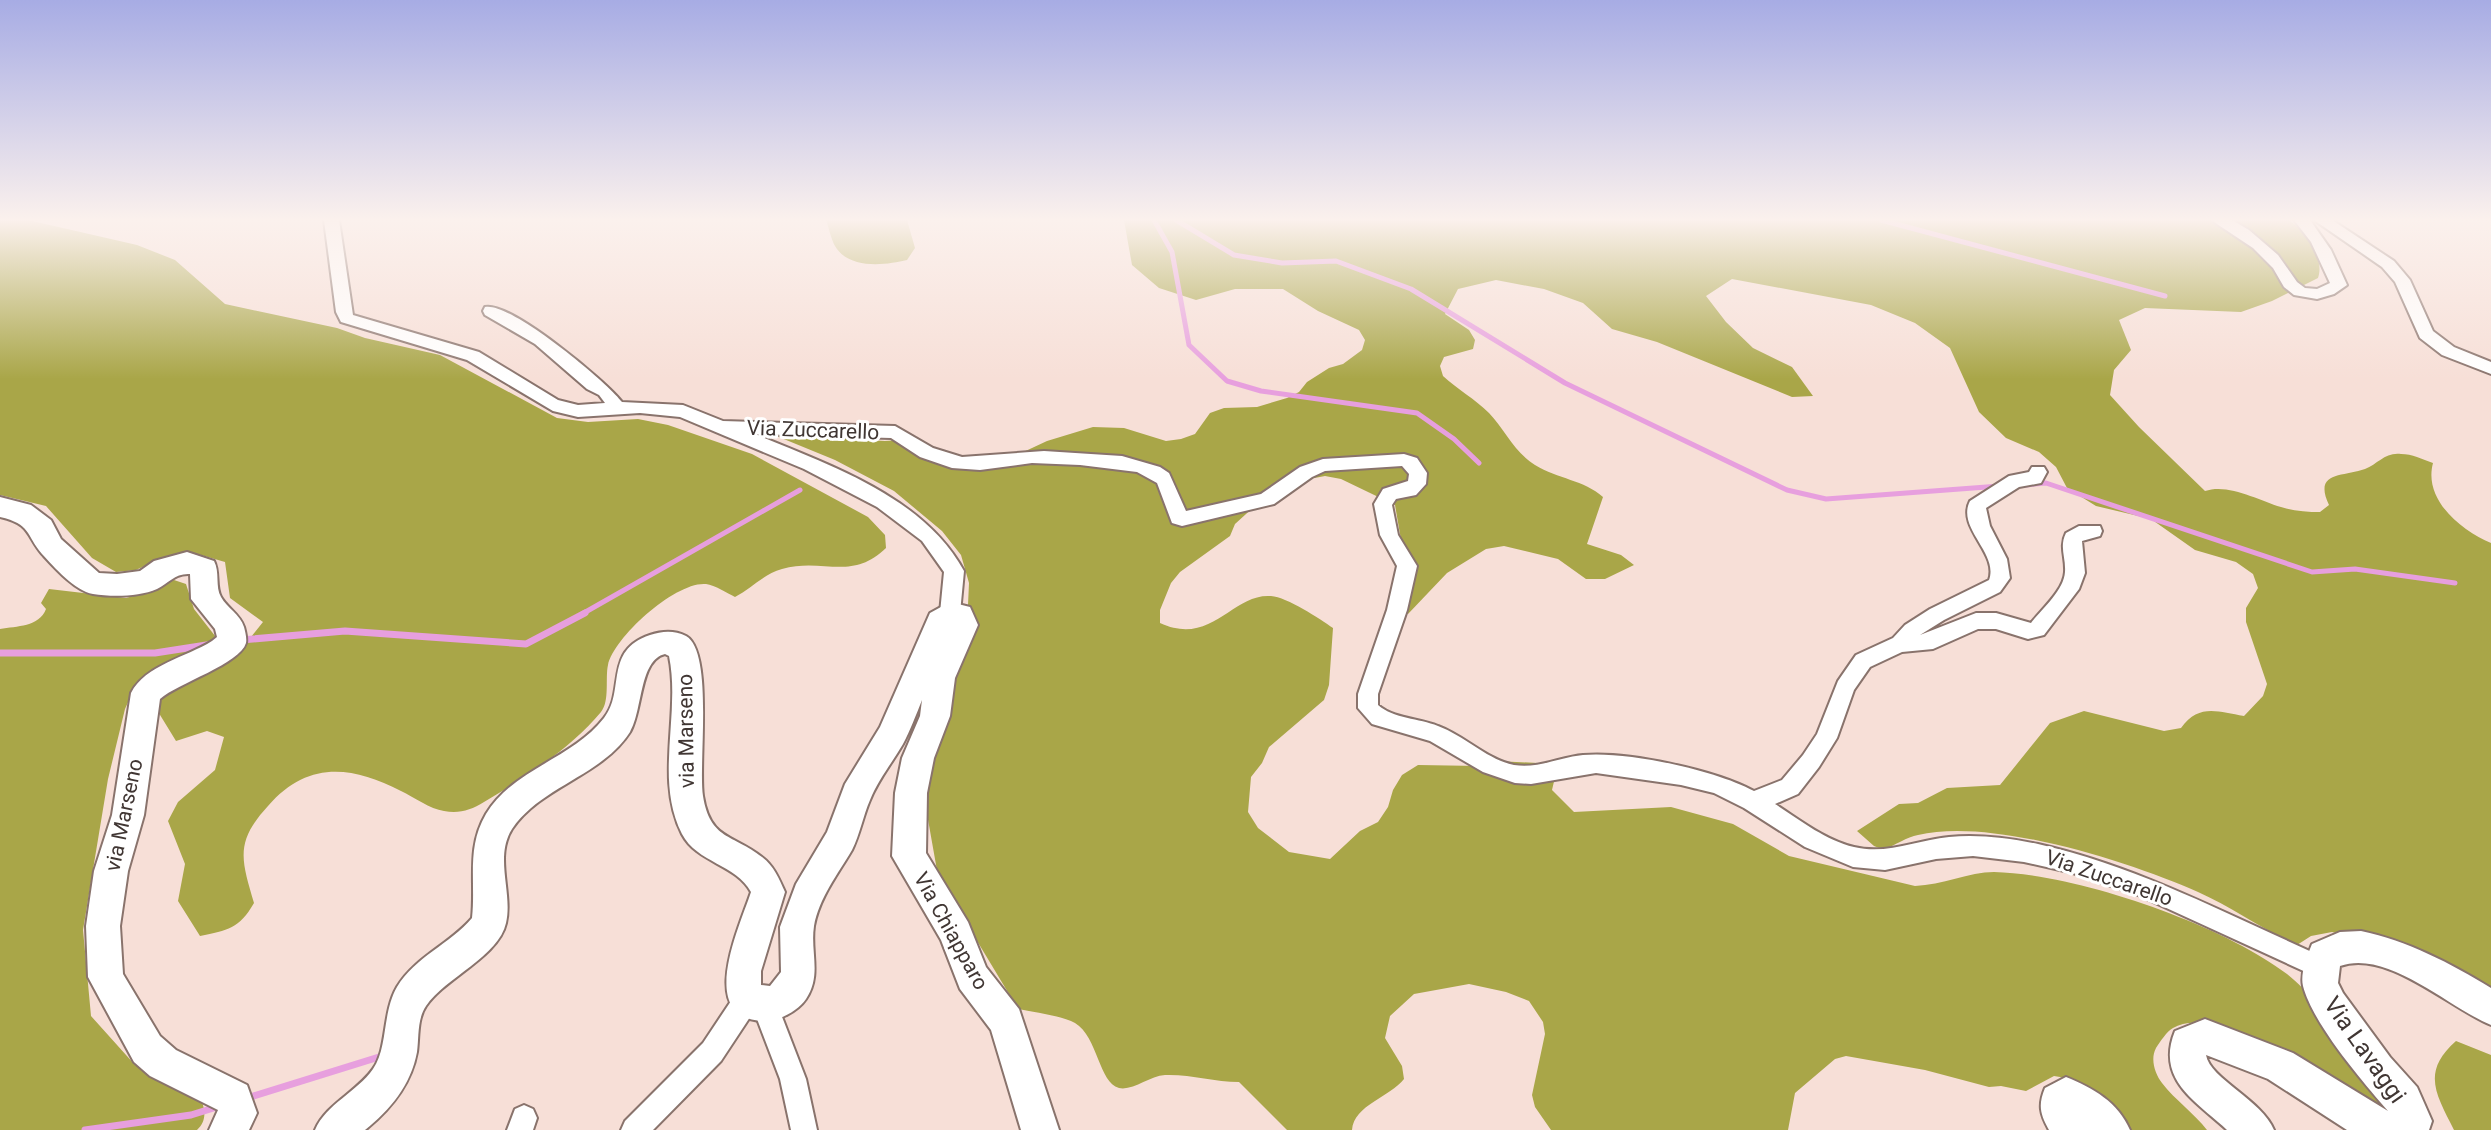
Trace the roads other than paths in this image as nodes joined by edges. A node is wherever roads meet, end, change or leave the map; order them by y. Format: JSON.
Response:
{"nodes":[{"id":1,"x":338,"y":273,"type":"edge"},
{"id":2,"x":2284,"y":273,"type":"edge"},
{"id":3,"x":2334,"y":273,"type":"edge"},
{"id":4,"x":2396,"y":273,"type":"edge"},
{"id":5,"x":491,"y":311,"type":"dead end"},
{"id":6,"x":2491,"y":368,"type":"edge"},
{"id":7,"x":616,"y":407,"type":"junction"},
{"id":8,"x":721,"y":427,"type":"junction"},
{"id":9,"x":2038,"y":472,"type":"dead end"},
{"id":10,"x":0,"y":507,"type":"edge"},
{"id":11,"x":2093,"y":531,"type":"dead end"},
{"id":12,"x":950,"y":613,"type":"junction"},
{"id":13,"x":1900,"y":644,"type":"junction"},
{"id":14,"x":1550,"y":755,"type":"dead end"},
{"id":15,"x":1578,"y":764,"type":"junction"},
{"id":16,"x":1753,"y":801,"type":"junction"},
{"id":17,"x":2321,"y":968,"type":"junction"},
{"id":18,"x":756,"y":1001,"type":"junction"},
{"id":19,"x":2491,"y":1008,"type":"edge"},
{"id":20,"x":228,"y":1130,"type":"edge"},
{"id":21,"x":334,"y":1130,"type":"edge"},
{"id":22,"x":634,"y":1130,"type":"edge"},
{"id":23,"x":804,"y":1130,"type":"edge"},
{"id":24,"x":1040,"y":1130,"type":"edge"},
{"id":25,"x":2069,"y":1130,"type":"edge"},
{"id":26,"x":2111,"y":1130,"type":"edge"},
{"id":27,"x":2255,"y":1130,"type":"edge"},
{"id":28,"x":2389,"y":1130,"type":"edge"},
{"id":29,"x":2410,"y":1130,"type":"edge"}],
"edges":[{"from":1,"to":7,"type":"street"},
{"from":2,"to":3,"type":"street"},
{"from":4,"to":6,"type":"street"},
{"from":5,"to":7,"type":"street"},
{"from":7,"to":8,"type":"street"},
{"from":8,"to":12,"type":"street"},
{"from":8,"to":15,"type":"street","name":"Via Zuccarello"},
{"from":9,"to":13,"type":"street"},
{"from":10,"to":20,"type":"street","name":"via Marseno"},
{"from":11,"to":13,"type":"street"},
{"from":12,"to":18,"type":"street"},
{"from":12,"to":24,"type":"street","name":"Via Chiapparo"},
{"from":13,"to":16,"type":"street"},
{"from":14,"to":15,"type":"street"},
{"from":15,"to":16,"type":"street","name":"Via Zuccarello"},
{"from":16,"to":17,"type":"street","name":"Via Zuccarello"},
{"from":17,"to":19,"type":"street"},
{"from":17,"to":29,"type":"street","name":"Via Lavaggi"},
{"from":18,"to":21,"type":"street","name":"via Marseno"},
{"from":18,"to":22,"type":"street"},
{"from":18,"to":23,"type":"street"},
{"from":25,"to":26,"type":"street"},
{"from":27,"to":28,"type":"street","name":"Via Lavaggi"}]}
